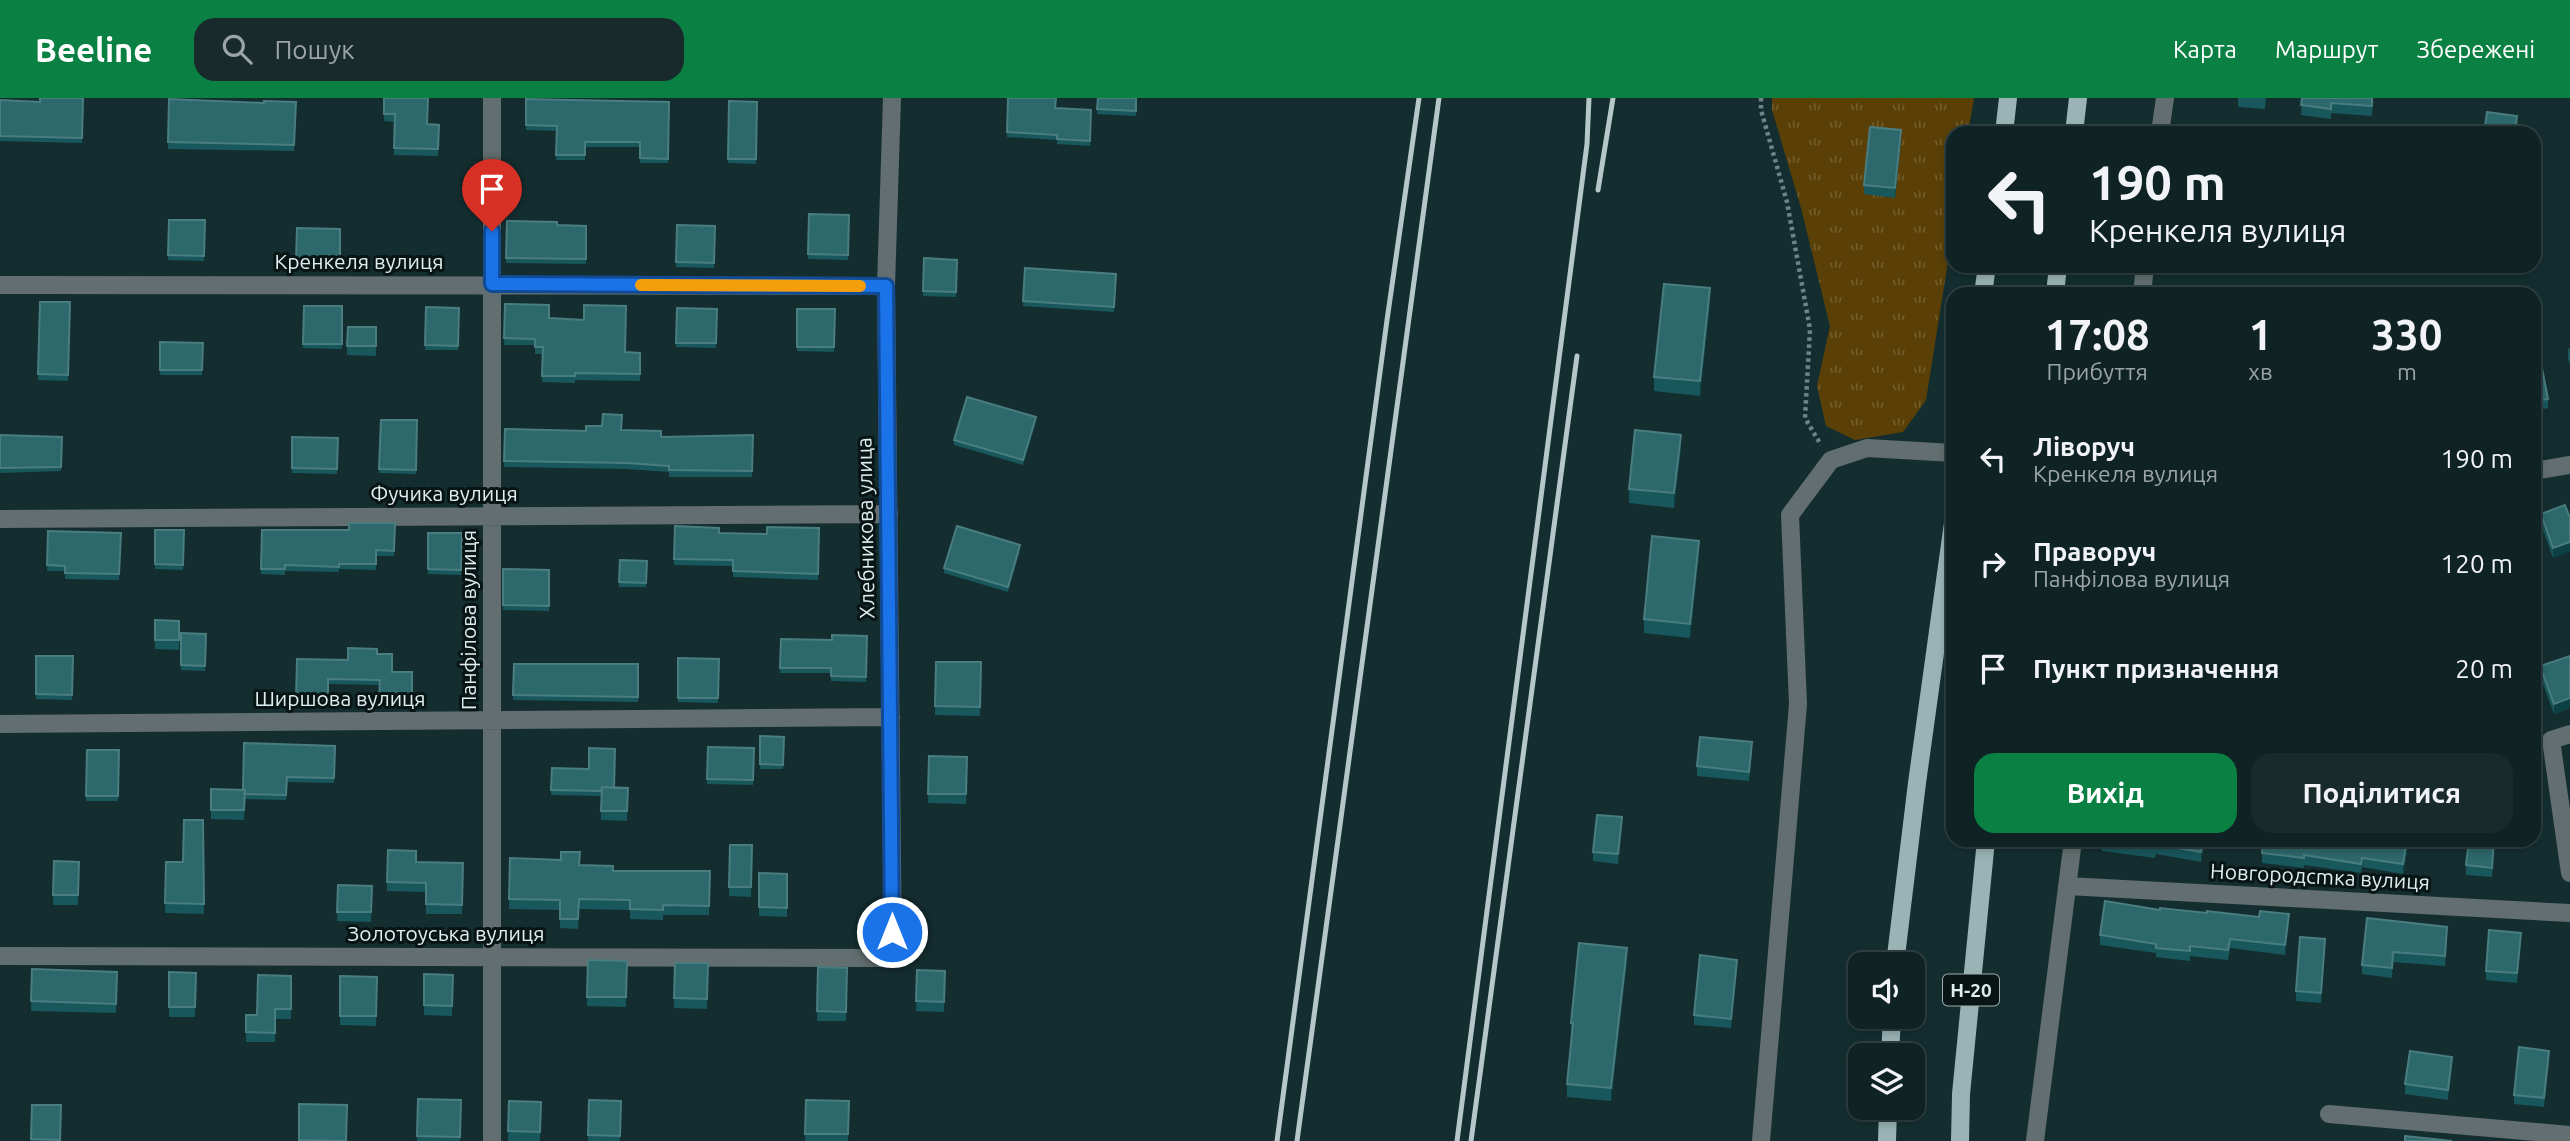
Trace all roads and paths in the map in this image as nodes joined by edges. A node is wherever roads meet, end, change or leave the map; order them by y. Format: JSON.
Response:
{"nodes":[{"id":1,"x":492,"y":98,"type":"edge"},
{"id":2,"x":892,"y":98,"type":"edge"},
{"id":3,"x":1761,"y":98,"type":"edge"},
{"id":4,"x":2008,"y":98,"type":"edge"},
{"id":5,"x":2078,"y":98,"type":"edge"},
{"id":6,"x":2165,"y":98,"type":"edge"},
{"id":7,"x":2005,"y":126,"type":"edge"},
{"id":8,"x":2075,"y":126,"type":"edge"},
{"id":9,"x":2161,"y":126,"type":"edge"},
{"id":10,"x":492,"y":284,"type":"junction"},
{"id":11,"x":0,"y":285,"type":"edge"},
{"id":12,"x":886,"y":286,"type":"junction"},
{"id":13,"x":1946,"y":453,"type":"edge"},
{"id":14,"x":1831,"y":460,"type":"junction"},
{"id":15,"x":2570,"y":465,"type":"edge"},
{"id":16,"x":2541,"y":470,"type":"edge"},
{"id":17,"x":889,"y":514,"type":"junction"},
{"id":18,"x":492,"y":516,"type":"junction"},
{"id":19,"x":0,"y":519,"type":"edge"},
{"id":20,"x":1946,"y":574,"type":"edge"},
{"id":21,"x":891,"y":717,"type":"junction"},
{"id":22,"x":492,"y":720,"type":"junction"},
{"id":23,"x":0,"y":724,"type":"edge"},
{"id":24,"x":2570,"y":734,"type":"edge"},
{"id":25,"x":1985,"y":847,"type":"edge"},
{"id":26,"x":2072,"y":847,"type":"edge"},
{"id":27,"x":2570,"y":873,"type":"edge"},
{"id":28,"x":2067,"y":886,"type":"junction"},
{"id":29,"x":2570,"y":913,"type":"edge"},
{"id":30,"x":1896,"y":952,"type":"edge"},
{"id":31,"x":0,"y":956,"type":"edge"},
{"id":32,"x":492,"y":957,"type":"junction"},
{"id":33,"x":892,"y":958,"type":"joint"},
{"id":34,"x":2329,"y":1114,"type":"dead end"},
{"id":35,"x":1888,"y":1120,"type":"edge"},
{"id":36,"x":2570,"y":1135,"type":"edge"},
{"id":37,"x":492,"y":1141,"type":"edge"},
{"id":38,"x":1761,"y":1141,"type":"edge"},
{"id":39,"x":1887,"y":1141,"type":"edge"},
{"id":40,"x":1960,"y":1141,"type":"edge"},
{"id":41,"x":2035,"y":1141,"type":"edge"}],
"edges":[{"from":1,"to":10,"type":"street","name":"Панфілова вулиця"},
{"from":2,"to":12,"type":"street","name":"Хлебникова улица"},
{"from":3,"to":14,"type":"path"},
{"from":4,"to":7,"type":"main road"},
{"from":5,"to":8,"type":"main road"},
{"from":6,"to":9,"type":"street"},
{"from":10,"to":11,"type":"street","name":"Кренкеля вулиця"},
{"from":10,"to":12,"type":"street","name":"Кренкеля вулиця"},
{"from":10,"to":18,"type":"street","name":"Панфілова вулиця"},
{"from":12,"to":17,"type":"street","name":"Хлебникова улица"},
{"from":13,"to":14,"type":"street"},
{"from":14,"to":38,"type":"street"},
{"from":15,"to":16,"type":"street"},
{"from":17,"to":18,"type":"street","name":"Фучика вулиця"},
{"from":17,"to":21,"type":"street","name":"Хлебникова улица"},
{"from":18,"to":19,"type":"street","name":"Фучика вулиця"},
{"from":18,"to":22,"type":"street","name":"Панфілова вулиця"},
{"from":20,"to":30,"type":"main road"},
{"from":21,"to":22,"type":"street","name":"Ширшова вулиця"},
{"from":21,"to":33,"type":"street","name":"Хлебникова улица"},
{"from":22,"to":23,"type":"street","name":"Ширшова вулиця"},
{"from":22,"to":32,"type":"street","name":"Панфілова вулиця"},
{"from":24,"to":27,"type":"street"},
{"from":25,"to":40,"type":"main road","number":"Н-20"},
{"from":26,"to":28,"type":"street"},
{"from":28,"to":29,"type":"street","name":"Новгородсmка вулиця"},
{"from":28,"to":41,"type":"street"},
{"from":31,"to":32,"type":"street","name":"Золотоуська вулиця"},
{"from":32,"to":33,"type":"street","name":"Золотоуська вулиця"},
{"from":32,"to":37,"type":"street","name":"Панфілова вулиця"},
{"from":34,"to":36,"type":"street"},
{"from":35,"to":39,"type":"main road"}]}
